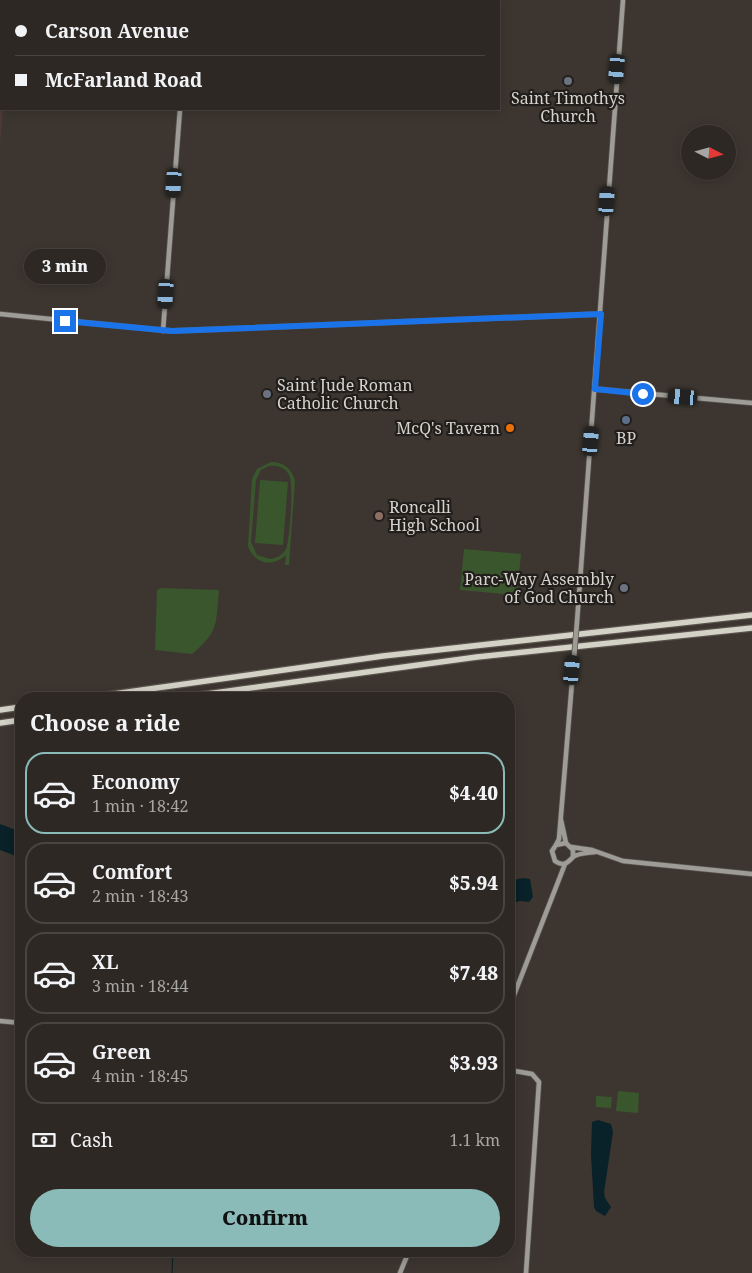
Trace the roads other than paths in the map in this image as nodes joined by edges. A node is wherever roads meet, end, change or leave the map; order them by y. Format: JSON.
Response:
{"nodes":[{"id":1,"x":623,"y":0,"type":"edge"},
{"id":2,"x":180,"y":110,"type":"edge"},
{"id":3,"x":0,"y":314,"type":"edge"},
{"id":4,"x":601,"y":314,"type":"junction"},
{"id":5,"x":163,"y":331,"type":"junction"},
{"id":6,"x":595,"y":389,"type":"junction"},
{"id":7,"x":752,"y":403,"type":"edge"},
{"id":8,"x":752,"y":615,"type":"edge"},
{"id":9,"x":752,"y":628,"type":"edge"},
{"id":10,"x":128,"y":692,"type":"edge"},
{"id":11,"x":221,"y":692,"type":"edge"},
{"id":12,"x":15,"y":708,"type":"edge"},
{"id":13,"x":0,"y":710,"type":"edge"},
{"id":14,"x":15,"y":721,"type":"edge"},
{"id":15,"x":0,"y":723,"type":"edge"},
{"id":16,"x":561,"y":806,"type":"junction"},
{"id":17,"x":566,"y":843,"type":"junction"},
{"id":18,"x":556,"y":845,"type":"junction"},
{"id":19,"x":571,"y":847,"type":"junction"},
{"id":20,"x":596,"y":852,"type":"junction"},
{"id":21,"x":573,"y":857,"type":"junction"},
{"id":22,"x":558,"y":863,"type":"junction"},
{"id":23,"x":565,"y":864,"type":"junction"},
{"id":24,"x":752,"y":874,"type":"edge"},
{"id":25,"x":556,"y":890,"type":"junction"},
{"id":26,"x":515,"y":993,"type":"edge"},
{"id":27,"x":0,"y":1021,"type":"edge"},
{"id":28,"x":15,"y":1022,"type":"edge"},
{"id":29,"x":515,"y":1071,"type":"edge"},
{"id":30,"x":406,"y":1257,"type":"edge"},
{"id":31,"x":400,"y":1273,"type":"edge"},
{"id":32,"x":526,"y":1273,"type":"edge"}],
"edges":[{"from":1,"to":4,"type":"main road"},
{"from":2,"to":5,"type":"main road"},
{"from":3,"to":5,"type":"main road"},
{"from":4,"to":5,"type":"main road"},
{"from":4,"to":6,"type":"main road"},
{"from":6,"to":7,"type":"main road"},
{"from":6,"to":16,"type":"main road","bridge":true},
{"from":8,"to":10,"type":"highway"},
{"from":9,"to":11,"type":"highway"},
{"from":12,"to":13,"type":"highway"},
{"from":14,"to":15,"type":"highway"},
{"from":16,"to":17,"type":"main road"},
{"from":16,"to":18,"type":"main road"},
{"from":17,"to":18,"type":"main road"},
{"from":17,"to":19,"type":"main road"},
{"from":18,"to":22,"type":"main road"},
{"from":19,"to":20,"type":"main road"},
{"from":19,"to":21,"type":"main road"},
{"from":20,"to":21,"type":"main road"},
{"from":20,"to":24,"type":"main road"},
{"from":21,"to":23,"type":"main road"},
{"from":22,"to":23,"type":"main road"},
{"from":22,"to":25,"type":"main road"},
{"from":23,"to":25,"type":"main road"},
{"from":25,"to":26,"type":"main road"},
{"from":27,"to":28,"type":"main road"},
{"from":29,"to":32,"type":"main road"},
{"from":30,"to":31,"type":"main road"}]}
